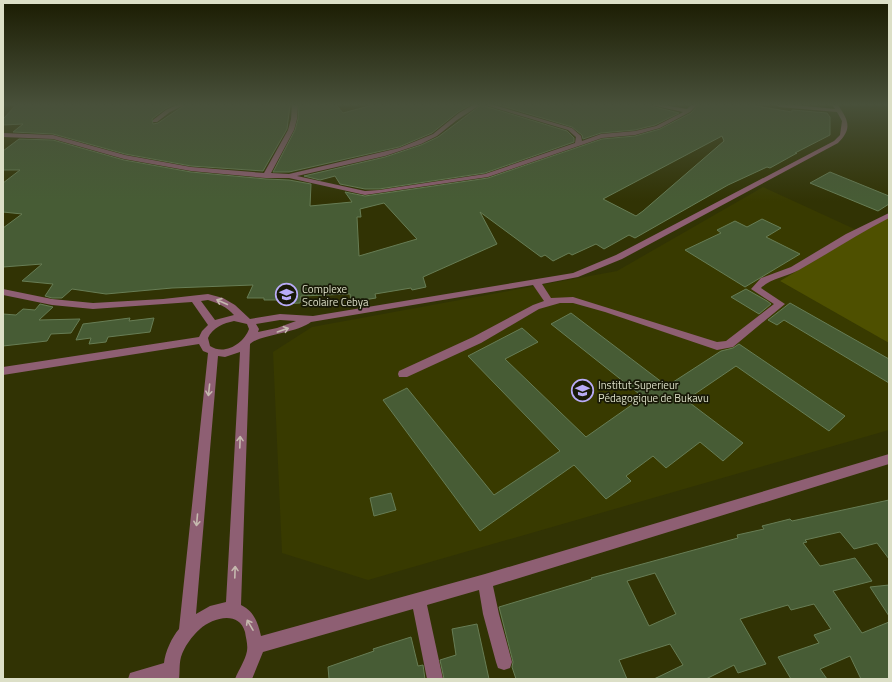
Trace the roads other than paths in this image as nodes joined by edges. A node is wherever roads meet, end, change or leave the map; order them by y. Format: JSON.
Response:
{"nodes":[{"id":1,"x":49,"y":137,"type":"edge"},
{"id":2,"x":289,"y":137,"type":"edge"},
{"id":3,"x":430,"y":137,"type":"edge"},
{"id":4,"x":579,"y":137,"type":"edge"},
{"id":5,"x":600,"y":137,"type":"edge"},
{"id":6,"x":841,"y":137,"type":"edge"},
{"id":7,"x":578,"y":144,"type":"junction"},
{"id":8,"x":266,"y":176,"type":"junction"},
{"id":9,"x":289,"y":176,"type":"junction"},
{"id":10,"x":889,"y":215,"type":"edge"},
{"id":11,"x":536,"y":282,"type":"junction"},
{"id":12,"x":3,"y":292,"type":"edge"},
{"id":13,"x":194,"y":298,"type":"junction"},
{"id":14,"x":549,"y":302,"type":"junction"},
{"id":15,"x":313,"y":319,"type":"junction"},
{"id":16,"x":247,"y":320,"type":"junction"},
{"id":17,"x":213,"y":326,"type":"junction"},
{"id":18,"x":203,"y":340,"type":"junction"},
{"id":19,"x":249,"y":341,"type":"junction"},
{"id":20,"x":213,"y":352,"type":"junction"},
{"id":21,"x":3,"y":371,"type":"edge"},
{"id":22,"x":404,"y":374,"type":"dead end"},
{"id":23,"x":889,"y":458,"type":"edge"},
{"id":24,"x":485,"y":582,"type":"junction"},
{"id":25,"x":419,"y":601,"type":"junction"},
{"id":26,"x":234,"y":610,"type":"junction"},
{"id":27,"x":187,"y":630,"type":"junction"},
{"id":28,"x":255,"y":646,"type":"junction"},
{"id":29,"x":504,"y":662,"type":"dead end"},
{"id":30,"x":171,"y":674,"type":"edge"},
{"id":31,"x":136,"y":679,"type":"edge"},
{"id":32,"x":243,"y":679,"type":"edge"},
{"id":33,"x":435,"y":679,"type":"edge"}],
"edges":[{"from":1,"to":8,"type":"street"},
{"from":2,"to":8,"type":"street"},
{"from":3,"to":9,"type":"street"},
{"from":4,"to":7,"type":"street"},
{"from":5,"to":7,"type":"street"},
{"from":6,"to":11,"type":"street"},
{"from":7,"to":9,"type":"street"},
{"from":8,"to":9,"type":"street"},
{"from":10,"to":14,"type":"street"},
{"from":11,"to":14,"type":"street"},
{"from":11,"to":15,"type":"street"},
{"from":12,"to":13,"type":"street"},
{"from":16,"to":13,"type":"street","one_way":true},
{"from":13,"to":17,"type":"street"},
{"from":14,"to":22,"type":"street"},
{"from":15,"to":16,"type":"street"},
{"from":19,"to":15,"type":"street","one_way":true},
{"from":16,"to":17,"type":"street"},
{"from":16,"to":19,"type":"street"},
{"from":17,"to":18,"type":"street"},
{"from":18,"to":20,"type":"street"},
{"from":18,"to":21,"type":"street"},
{"from":19,"to":20,"type":"street"},
{"from":26,"to":19,"type":"street","one_way":true},
{"from":20,"to":27,"type":"street","one_way":true},
{"from":23,"to":24,"type":"street"},
{"from":24,"to":25,"type":"street"},
{"from":24,"to":29,"type":"street"},
{"from":25,"to":28,"type":"street"},
{"from":25,"to":33,"type":"street"},
{"from":26,"to":27,"type":"street"},
{"from":28,"to":26,"type":"street","one_way":true},
{"from":27,"to":30,"type":"street"},
{"from":28,"to":32,"type":"street"},
{"from":30,"to":31,"type":"street"}]}
